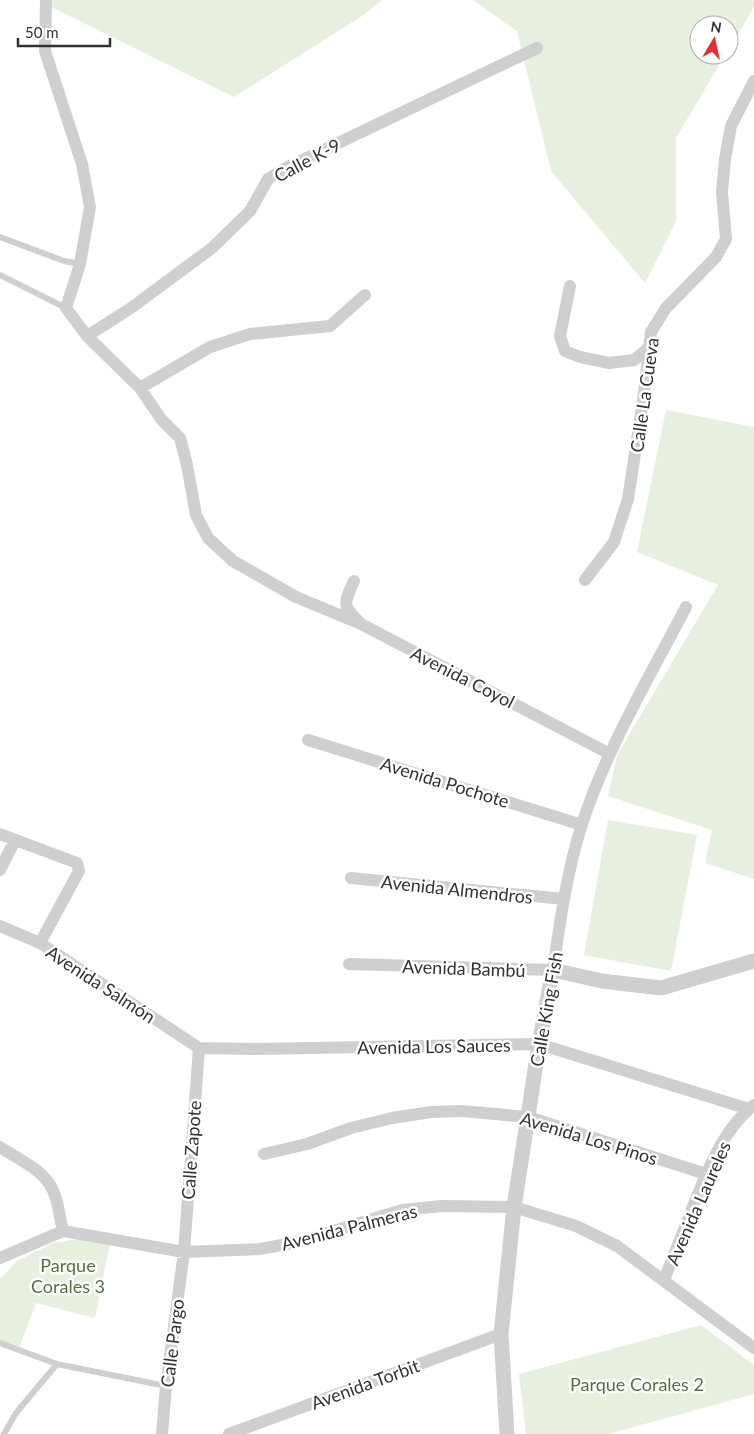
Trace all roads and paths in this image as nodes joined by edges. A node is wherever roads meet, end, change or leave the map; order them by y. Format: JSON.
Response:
{"nodes":[{"id":1,"x":46,"y":0,"type":"edge"},
{"id":2,"x":537,"y":48,"type":"dead end"},
{"id":3,"x":754,"y":81,"type":"edge"},
{"id":4,"x":0,"y":237,"type":"edge"},
{"id":5,"x":80,"y":264,"type":"junction"},
{"id":6,"x":1,"y":277,"type":"edge"},
{"id":7,"x":570,"y":286,"type":"dead end"},
{"id":8,"x":365,"y":295,"type":"dead end"},
{"id":9,"x":66,"y":308,"type":"junction"},
{"id":10,"x":87,"y":336,"type":"junction"},
{"id":11,"x":650,"y":347,"type":"junction"},
{"id":12,"x":140,"y":388,"type":"junction"},
{"id":13,"x":585,"y":580,"type":"dead end"},
{"id":14,"x":354,"y":581,"type":"dead end"},
{"id":15,"x":686,"y":607,"type":"dead end"},
{"id":16,"x":361,"y":624,"type":"junction"},
{"id":17,"x":308,"y":740,"type":"dead end"},
{"id":18,"x":610,"y":754,"type":"junction"},
{"id":19,"x":582,"y":825,"type":"junction"},
{"id":20,"x":0,"y":834,"type":"edge"},
{"id":21,"x":15,"y":840,"type":"junction"},
{"id":22,"x":0,"y":870,"type":"edge"},
{"id":23,"x":351,"y":878,"type":"dead end"},
{"id":24,"x":564,"y":899,"type":"junction"},
{"id":25,"x":0,"y":926,"type":"edge"},
{"id":26,"x":40,"y":943,"type":"junction"},
{"id":27,"x":754,"y":961,"type":"edge"},
{"id":28,"x":349,"y":964,"type":"dead end"},
{"id":29,"x":553,"y":970,"type":"junction"},
{"id":30,"x":539,"y":1044,"type":"junction"},
{"id":31,"x":199,"y":1048,"type":"junction"},
{"id":32,"x":751,"y":1107,"type":"edge"},
{"id":33,"x":528,"y":1117,"type":"junction"},
{"id":34,"x":0,"y":1147,"type":"edge"},
{"id":35,"x":264,"y":1154,"type":"dead end"},
{"id":36,"x":706,"y":1174,"type":"junction"},
{"id":37,"x":514,"y":1207,"type":"junction"},
{"id":38,"x":63,"y":1231,"type":"junction"},
{"id":39,"x":184,"y":1252,"type":"junction"},
{"id":40,"x":0,"y":1258,"type":"edge"},
{"id":41,"x":664,"y":1280,"type":"junction"},
{"id":42,"x":500,"y":1334,"type":"junction"},
{"id":43,"x":0,"y":1343,"type":"edge"},
{"id":44,"x":754,"y":1348,"type":"edge"},
{"id":45,"x":57,"y":1364,"type":"junction"},
{"id":46,"x":166,"y":1386,"type":"junction"},
{"id":47,"x":4,"y":1434,"type":"edge"},
{"id":48,"x":162,"y":1434,"type":"edge"},
{"id":49,"x":229,"y":1434,"type":"edge"},
{"id":50,"x":508,"y":1434,"type":"edge"}],
"edges":[{"from":1,"to":5,"type":"street"},
{"from":2,"to":10,"type":"street","name":"Calle K-9"},
{"from":3,"to":11,"type":"street","name":"Calle La Cueva"},
{"from":4,"to":5,"type":"lane"},
{"from":5,"to":9,"type":"street"},
{"from":6,"to":9,"type":"lane"},
{"from":7,"to":11,"type":"street"},
{"from":8,"to":12,"type":"street"},
{"from":9,"to":10,"type":"street"},
{"from":10,"to":12,"type":"street"},
{"from":11,"to":13,"type":"street","name":"Calle La Cueva"},
{"from":12,"to":16,"type":"street"},
{"from":14,"to":16,"type":"street","name":"Avenida Coyol"},
{"from":15,"to":18,"type":"street","name":"Calle King Fish"},
{"from":16,"to":18,"type":"street","name":"Avenida Coyol"},
{"from":17,"to":19,"type":"street","name":"Avenida Pochote"},
{"from":18,"to":19,"type":"street","name":"Calle King Fish"},
{"from":19,"to":24,"type":"street","name":"Calle King Fish"},
{"from":20,"to":21,"type":"street"},
{"from":21,"to":22,"type":"street"},
{"from":21,"to":26,"type":"street"},
{"from":23,"to":24,"type":"street","name":"Avenida Almendros"},
{"from":24,"to":29,"type":"street","name":"Calle King Fish"},
{"from":25,"to":26,"type":"street","name":"Avenida Salmón"},
{"from":26,"to":31,"type":"street","name":"Avenida Salmón"},
{"from":27,"to":29,"type":"street","name":"Avenida Bambú"},
{"from":28,"to":29,"type":"street","name":"Avenida Bambú"},
{"from":29,"to":30,"type":"street","name":"Calle King Fish"},
{"from":30,"to":31,"type":"street","name":"Avenida Los Sauces"},
{"from":30,"to":32,"type":"street","name":"Avenida Los Sauces"},
{"from":30,"to":33,"type":"street","name":"Calle King Fish"},
{"from":31,"to":39,"type":"street","name":"Calle Zapote"},
{"from":32,"to":36,"type":"street","name":"Avenida Laureles"},
{"from":33,"to":35,"type":"street","name":"Avenida Los Pinos"},
{"from":33,"to":36,"type":"street","name":"Avenida Los Pinos"},
{"from":33,"to":37,"type":"street","name":"Calle King Fish"},
{"from":34,"to":38,"type":"street"},
{"from":36,"to":41,"type":"street","name":"Avenida Laureles"},
{"from":37,"to":39,"type":"street","name":"Avenida Palmeras"},
{"from":37,"to":41,"type":"street","name":"Avenida Palmeras"},
{"from":37,"to":42,"type":"street","name":"Calle King Fish"},
{"from":38,"to":39,"type":"street","name":"Avenida Palmeras"},
{"from":38,"to":40,"type":"street"},
{"from":39,"to":46,"type":"street","name":"Calle Pargo"},
{"from":41,"to":44,"type":"street","name":"Avenida Palmeras"},
{"from":42,"to":49,"type":"street","name":"Avenida Torbit"},
{"from":42,"to":50,"type":"street","name":"Calle King Fish"},
{"from":43,"to":45,"type":"lane"},
{"from":45,"to":46,"type":"lane"},
{"from":45,"to":47,"type":"lane"},
{"from":46,"to":48,"type":"street","name":"Calle Pargo"}]}
